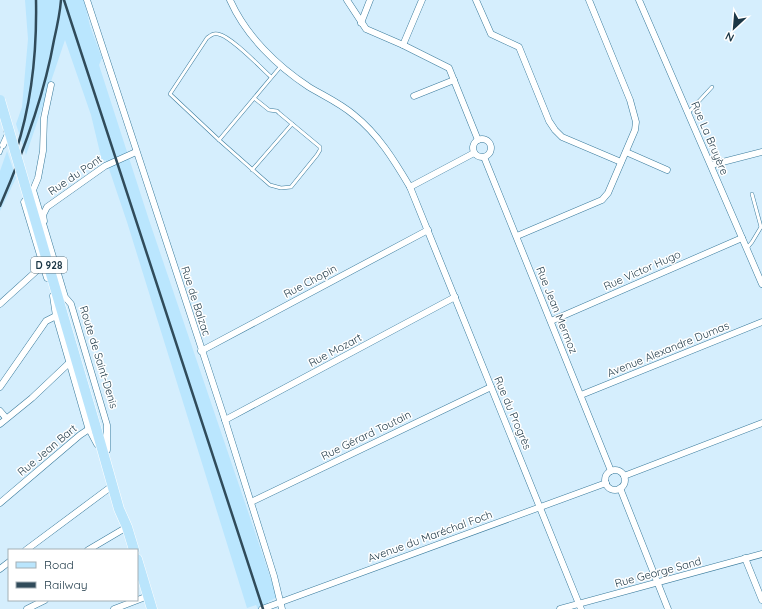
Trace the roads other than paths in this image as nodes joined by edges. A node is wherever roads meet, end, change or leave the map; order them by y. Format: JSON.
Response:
{"nodes":[{"id":1,"x":230,"y":0,"type":"edge"},
{"id":2,"x":347,"y":0,"type":"edge"},
{"id":3,"x":370,"y":0,"type":"edge"},
{"id":4,"x":422,"y":0,"type":"edge"},
{"id":5,"x":476,"y":0,"type":"edge"},
{"id":6,"x":589,"y":0,"type":"edge"},
{"id":7,"x":639,"y":0,"type":"edge"},
{"id":8,"x":88,"y":1,"type":"edge"},
{"id":9,"x":360,"y":23,"type":"junction"},
{"id":10,"x":403,"y":45,"type":"junction"},
{"id":11,"x":281,"y":66,"type":"junction"},
{"id":12,"x":271,"y":77,"type":"junction"},
{"id":13,"x":454,"y":80,"type":"junction"},
{"id":14,"x":51,"y":85,"type":"dead end"},
{"id":15,"x":712,"y":87,"type":"dead end"},
{"id":16,"x":414,"y":96,"type":"dead end"},
{"id":17,"x":254,"y":98,"type":"junction"},
{"id":18,"x":0,"y":100,"type":"edge"},
{"id":19,"x":0,"y":104,"type":"edge"},
{"id":20,"x":688,"y":113,"type":"junction"},
{"id":21,"x":292,"y":124,"type":"junction"},
{"id":22,"x":218,"y":140,"type":"junction"},
{"id":23,"x":478,"y":140,"type":"junction"},
{"id":24,"x":2,"y":141,"type":"edge"},
{"id":25,"x":136,"y":152,"type":"junction"},
{"id":26,"x":626,"y":152,"type":"junction"},
{"id":27,"x":762,"y":152,"type":"edge"},
{"id":28,"x":0,"y":153,"type":"edge"},
{"id":29,"x":474,"y":153,"type":"junction"},
{"id":30,"x":484,"y":157,"type":"junction"},
{"id":31,"x":621,"y":162,"type":"junction"},
{"id":32,"x":711,"y":165,"type":"junction"},
{"id":33,"x":252,"y":170,"type":"junction"},
{"id":34,"x":667,"y":170,"type":"dead end"},
{"id":35,"x":410,"y":186,"type":"junction"},
{"id":36,"x":33,"y":190,"type":"junction"},
{"id":37,"x":752,"y":194,"type":"dead end"},
{"id":38,"x":762,"y":226,"type":"edge"},
{"id":39,"x":44,"y":229,"type":"junction"},
{"id":40,"x":428,"y":230,"type":"junction"},
{"id":41,"x":517,"y":236,"type":"junction"},
{"id":42,"x":742,"y":238,"type":"junction"},
{"id":43,"x":747,"y":248,"type":"junction"},
{"id":44,"x":43,"y":265,"type":"junction"},
{"id":45,"x":762,"y":284,"type":"edge"},
{"id":46,"x":454,"y":297,"type":"junction"},
{"id":47,"x":0,"y":304,"type":"edge"},
{"id":48,"x":56,"y":316,"type":"junction"},
{"id":49,"x":551,"y":321,"type":"junction"},
{"id":50,"x":762,"y":322,"type":"edge"},
{"id":51,"x":201,"y":351,"type":"junction"},
{"id":52,"x":69,"y":363,"type":"junction"},
{"id":53,"x":491,"y":387,"type":"junction"},
{"id":54,"x":0,"y":388,"type":"edge"},
{"id":55,"x":581,"y":396,"type":"junction"},
{"id":56,"x":0,"y":411,"type":"edge"},
{"id":57,"x":6,"y":418,"type":"junction"},
{"id":58,"x":224,"y":420,"type":"junction"},
{"id":59,"x":762,"y":423,"type":"edge"},
{"id":60,"x":0,"y":424,"type":"edge"},
{"id":61,"x":93,"y":430,"type":"junction"},
{"id":62,"x":104,"y":451,"type":"junction"},
{"id":63,"x":611,"y":471,"type":"junction"},
{"id":64,"x":624,"y":476,"type":"junction"},
{"id":65,"x":606,"y":483,"type":"junction"},
{"id":66,"x":112,"y":486,"type":"junction"},
{"id":67,"x":620,"y":488,"type":"junction"},
{"id":68,"x":251,"y":502,"type":"junction"},
{"id":69,"x":0,"y":503,"type":"edge"},
{"id":70,"x":541,"y":506,"type":"junction"},
{"id":71,"x":122,"y":507,"type":"junction"},
{"id":72,"x":127,"y":527,"type":"junction"},
{"id":73,"x":27,"y":549,"type":"edge"},
{"id":74,"x":90,"y":549,"type":"edge"},
{"id":75,"x":134,"y":549,"type":"edge"},
{"id":76,"x":762,"y":554,"type":"edge"},
{"id":77,"x":745,"y":558,"type":"junction"},
{"id":78,"x":138,"y":562,"type":"edge"},
{"id":79,"x":8,"y":563,"type":"edge"},
{"id":80,"x":0,"y":569,"type":"edge"},
{"id":81,"x":658,"y":582,"type":"junction"},
{"id":82,"x":148,"y":596,"type":"junction"},
{"id":83,"x":138,"y":600,"type":"edge"},
{"id":84,"x":762,"y":600,"type":"edge"},
{"id":85,"x":43,"y":601,"type":"edge"},
{"id":86,"x":135,"y":601,"type":"edge"},
{"id":87,"x":281,"y":602,"type":"junction"},
{"id":88,"x":580,"y":606,"type":"edge"},
{"id":89,"x":28,"y":609,"type":"edge"},
{"id":90,"x":114,"y":609,"type":"edge"},
{"id":91,"x":152,"y":609,"type":"edge"},
{"id":92,"x":262,"y":609,"type":"edge"},
{"id":93,"x":282,"y":609,"type":"edge"},
{"id":94,"x":560,"y":609,"type":"edge"},
{"id":95,"x":668,"y":609,"type":"edge"}],
"edges":[{"from":1,"to":11,"type":"street","name":"Rue du Progrès"},
{"from":2,"to":9,"type":"street"},
{"from":3,"to":9,"type":"street"},
{"from":4,"to":10,"type":"street"},
{"from":5,"to":31,"type":"street"},
{"from":6,"to":26,"type":"street"},
{"from":7,"to":20,"type":"street","name":"Rue La Bruyère"},
{"from":8,"to":25,"type":"street","name":"Rue de Balzac"},
{"from":9,"to":10,"type":"street"},
{"from":10,"to":13,"type":"street"},
{"from":11,"to":12,"type":"lane"},
{"from":11,"to":35,"type":"street","name":"Rue du Progrès"},
{"from":12,"to":17,"type":"lane"},
{"from":12,"to":22,"type":"lane"},
{"from":13,"to":16,"type":"street"},
{"from":13,"to":23,"type":"street"},
{"from":14,"to":36,"type":"street"},
{"from":15,"to":20,"type":"lane"},
{"from":17,"to":21,"type":"lane"},
{"from":17,"to":22,"type":"lane"},
{"from":18,"to":61,"type":"main road","name":"Route de Saint-Denis","number":"D 928","bridge":true},
{"from":19,"to":24,"type":"street"},
{"from":20,"to":32,"type":"street","name":"Rue La Bruyère"},
{"from":21,"to":33,"type":"lane"},
{"from":21,"to":33,"type":"lane"},
{"from":22,"to":33,"type":"lane"},
{"from":23,"to":29,"type":"street"},
{"from":23,"to":30,"type":"street"},
{"from":24,"to":28,"type":"lane"},
{"from":25,"to":39,"type":"street","name":"Rue du Pont"},
{"from":25,"to":51,"type":"street","name":"Rue de Balzac"},
{"from":26,"to":31,"type":"street"},
{"from":26,"to":34,"type":"street"},
{"from":27,"to":32,"type":"street"},
{"from":29,"to":30,"type":"street"},
{"from":29,"to":35,"type":"street"},
{"from":30,"to":41,"type":"street","name":"Rue Jean Mermoz"},
{"from":31,"to":41,"type":"street"},
{"from":32,"to":42,"type":"street","name":"Rue La Bruyère"},
{"from":35,"to":40,"type":"street","name":"Rue du Progrès"},
{"from":36,"to":39,"type":"street","name":"Route de Saint-Denis"},
{"from":36,"to":44,"type":"street","name":"Route de Saint-Denis"},
{"from":37,"to":38,"type":"lane"},
{"from":38,"to":43,"type":"lane"},
{"from":39,"to":62,"type":"street","name":"Route de Saint-Denis"},
{"from":40,"to":46,"type":"street","name":"Rue du Progrès"},
{"from":40,"to":51,"type":"street","name":"Rue Chopin"},
{"from":41,"to":49,"type":"street","name":"Rue Jean Mermoz"},
{"from":42,"to":43,"type":"street","name":"Rue La Bruyère"},
{"from":42,"to":49,"type":"street","name":"Rue Victor Hugo"},
{"from":43,"to":45,"type":"street","name":"Rue La Bruyère"},
{"from":44,"to":47,"type":"street"},
{"from":44,"to":48,"type":"street","name":"Route de Saint-Denis"},
{"from":46,"to":53,"type":"street","name":"Rue du Progrès"},
{"from":46,"to":58,"type":"street","name":"Rue Mozart"},
{"from":48,"to":52,"type":"street","name":"Route de Saint-Denis"},
{"from":48,"to":54,"type":"street"},
{"from":49,"to":55,"type":"street","name":"Rue Jean Mermoz"},
{"from":50,"to":55,"type":"street","name":"Avenue Alexandre Dumas"},
{"from":51,"to":58,"type":"street","name":"Rue de Balzac"},
{"from":52,"to":57,"type":"street"},
{"from":52,"to":61,"type":"street","name":"Route de Saint-Denis"},
{"from":53,"to":68,"type":"street","name":"Rue Gérard Toutain"},
{"from":53,"to":70,"type":"street","name":"Rue du Progrès"},
{"from":55,"to":63,"type":"street","name":"Rue Jean Mermoz"},
{"from":56,"to":57,"type":"street"},
{"from":57,"to":60,"type":"street"},
{"from":58,"to":68,"type":"street","name":"Rue de Balzac"},
{"from":59,"to":64,"type":"street"},
{"from":61,"to":62,"type":"main road","name":"Route de Saint-Denis"},
{"from":61,"to":69,"type":"street","name":"Rue Jean Bart"},
{"from":62,"to":66,"type":"main road","name":"Route de Saint-Denis"},
{"from":62,"to":71,"type":"main road","name":"Route de Saint-Denis"},
{"from":63,"to":64,"type":"street"},
{"from":63,"to":65,"type":"street"},
{"from":64,"to":67,"type":"street"},
{"from":65,"to":67,"type":"street"},
{"from":65,"to":70,"type":"street","name":"Avenue du Maréchal Foch"},
{"from":66,"to":71,"type":"main road","name":"Route de Saint-Denis"},
{"from":66,"to":73,"type":"street"},
{"from":67,"to":81,"type":"street"},
{"from":68,"to":87,"type":"street","name":"Rue de Balzac"},
{"from":70,"to":87,"type":"street","name":"Avenue du Maréchal Foch"},
{"from":70,"to":88,"type":"street","name":"Rue du Progrès"},
{"from":71,"to":72,"type":"main road","name":"Route de Saint-Denis"},
{"from":72,"to":74,"type":"street"},
{"from":72,"to":75,"type":"main road","name":"Route de Saint-Denis"},
{"from":76,"to":77,"type":"street","name":"Rue George Sand"},
{"from":77,"to":81,"type":"street","name":"Rue George Sand"},
{"from":77,"to":84,"type":"street"},
{"from":78,"to":82,"type":"main road"},
{"from":79,"to":80,"type":"street"},
{"from":81,"to":88,"type":"street","name":"Rue George Sand"},
{"from":81,"to":95,"type":"street"},
{"from":82,"to":83,"type":"street"},
{"from":82,"to":91,"type":"main road"},
{"from":85,"to":89,"type":"street"},
{"from":86,"to":90,"type":"street"},
{"from":87,"to":92,"type":"street","name":"Avenue du Maréchal Foch"},
{"from":87,"to":93,"type":"street","name":"Rue de Balzac"},
{"from":88,"to":94,"type":"street","name":"Rue George Sand"}]}
